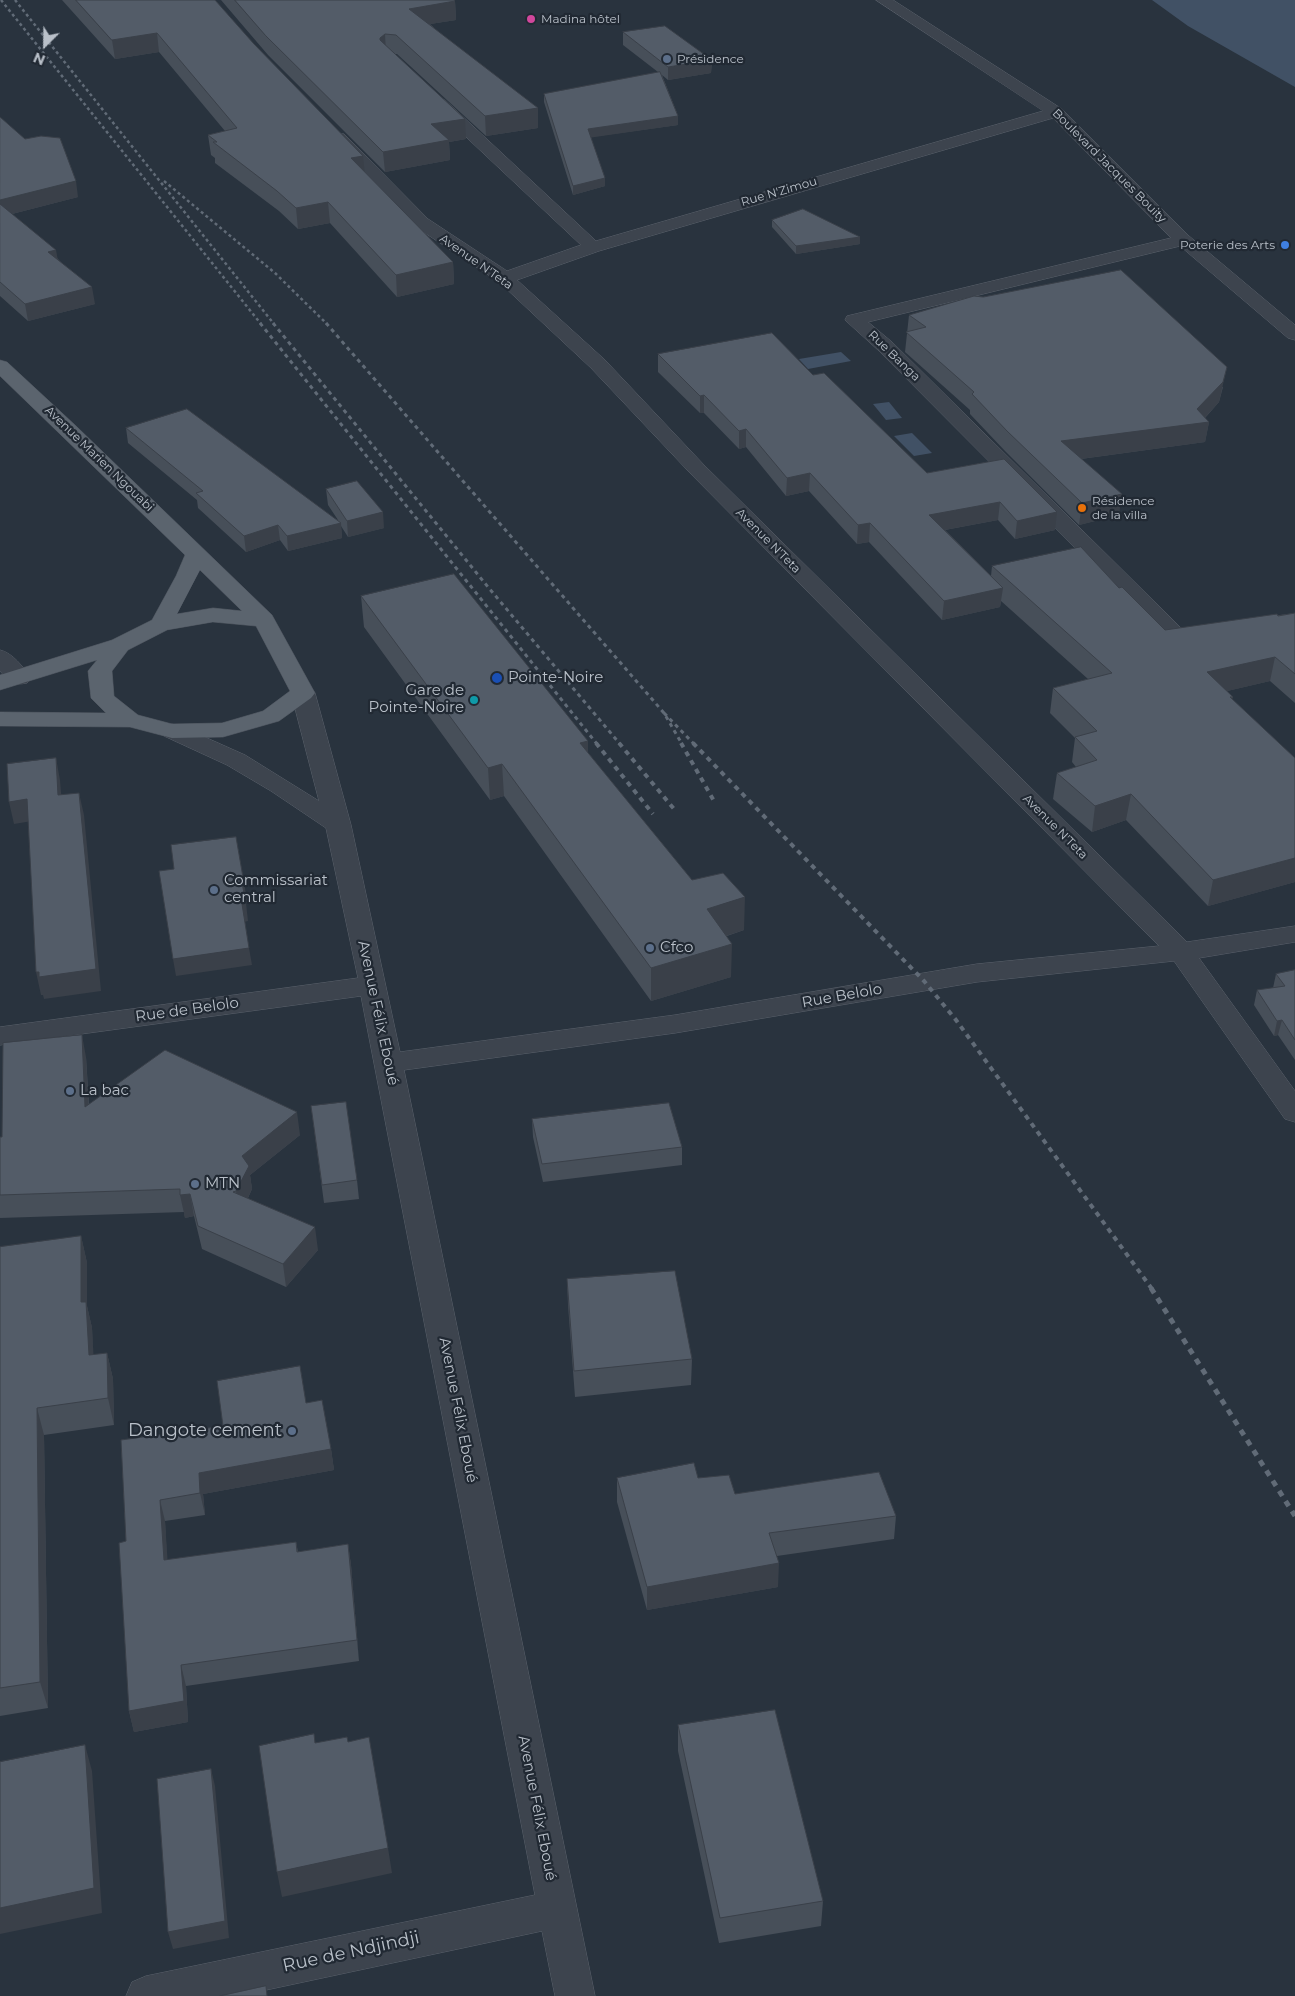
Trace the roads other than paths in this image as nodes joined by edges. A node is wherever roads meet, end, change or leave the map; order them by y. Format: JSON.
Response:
{"nodes":[{"id":1,"x":883,"y":0,"type":"edge"},
{"id":2,"x":426,"y":91,"type":"edge"},
{"id":3,"x":1056,"y":112,"type":"junction"},
{"id":4,"x":324,"y":123,"type":"edge"},
{"id":5,"x":1183,"y":240,"type":"junction"},
{"id":6,"x":593,"y":247,"type":"junction"},
{"id":7,"x":505,"y":278,"type":"junction"},
{"id":8,"x":1295,"y":334,"type":"edge"},
{"id":9,"x":0,"y":366,"type":"edge"},
{"id":10,"x":196,"y":554,"type":"junction"},
{"id":11,"x":264,"y":620,"type":"junction"},
{"id":12,"x":161,"y":624,"type":"junction"},
{"id":13,"x":1172,"y":632,"type":"edge"},
{"id":14,"x":120,"y":645,"type":"junction"},
{"id":15,"x":0,"y":657,"type":"edge"},
{"id":16,"x":9,"y":681,"type":"edge"},
{"id":17,"x":303,"y":693,"type":"junction"},
{"id":18,"x":0,"y":719,"type":"edge"},
{"id":19,"x":130,"y":720,"type":"junction"},
{"id":20,"x":172,"y":731,"type":"junction"},
{"id":21,"x":338,"y":825,"type":"junction"},
{"id":22,"x":1295,"y":934,"type":"edge"},
{"id":23,"x":1181,"y":952,"type":"junction"},
{"id":24,"x":373,"y":985,"type":"junction"},
{"id":25,"x":0,"y":1036,"type":"edge"},
{"id":26,"x":389,"y":1063,"type":"junction"},
{"id":27,"x":1295,"y":1112,"type":"edge"},
{"id":28,"x":557,"y":1909,"type":"junction"},
{"id":29,"x":146,"y":1996,"type":"edge"},
{"id":30,"x":575,"y":1996,"type":"edge"}],
"edges":[{"from":1,"to":3,"type":"street","name":"Boulevard Jacques Bouity"},
{"from":2,"to":6,"type":"street"},
{"from":3,"to":5,"type":"street","name":"Boulevard Jacques Bouity"},
{"from":3,"to":6,"type":"street","name":"Rue N'Zimou"},
{"from":4,"to":7,"type":"street","name":"Avenue N'Teta"},
{"from":5,"to":8,"type":"street","name":"Boulevard Jacques Bouity"},
{"from":5,"to":13,"type":"street","name":"Rue Banga"},
{"from":6,"to":7,"type":"street","name":"Rue N'Zimou"},
{"from":7,"to":23,"type":"street","name":"Avenue N'Teta"},
{"from":9,"to":10,"type":"main road","name":"Avenue Marien Ngouabi"},
{"from":10,"to":11,"type":"main road","name":"Avenue Marien Ngouabi"},
{"from":10,"to":12,"type":"main road"},
{"from":11,"to":12,"type":"main road"},
{"from":11,"to":17,"type":"main road","name":"Avenue Marien Ngouabi"},
{"from":12,"to":14,"type":"main road"},
{"from":14,"to":16,"type":"main road"},
{"from":14,"to":19,"type":"main road"},
{"from":15,"to":16,"type":"street"},
{"from":17,"to":20,"type":"main road"},
{"from":17,"to":21,"type":"street","name":"Avenue Félix Eboué"},
{"from":18,"to":19,"type":"main road"},
{"from":19,"to":20,"type":"main road"},
{"from":20,"to":21,"type":"street"},
{"from":21,"to":24,"type":"street","name":"Avenue Félix Eboué"},
{"from":22,"to":23,"type":"street","name":"Rue Belolo"},
{"from":23,"to":26,"type":"street","name":"Rue Belolo"},
{"from":23,"to":27,"type":"street","name":"Avenue N'Teta"},
{"from":24,"to":25,"type":"street","name":"Rue de Belolo"},
{"from":24,"to":26,"type":"street","name":"Avenue Félix Eboué"},
{"from":26,"to":28,"type":"street","name":"Avenue Félix Eboué"},
{"from":28,"to":29,"type":"street","name":"Rue de Ndjindji"},
{"from":28,"to":30,"type":"street","name":"Avenue Félix Eboué"}]}
